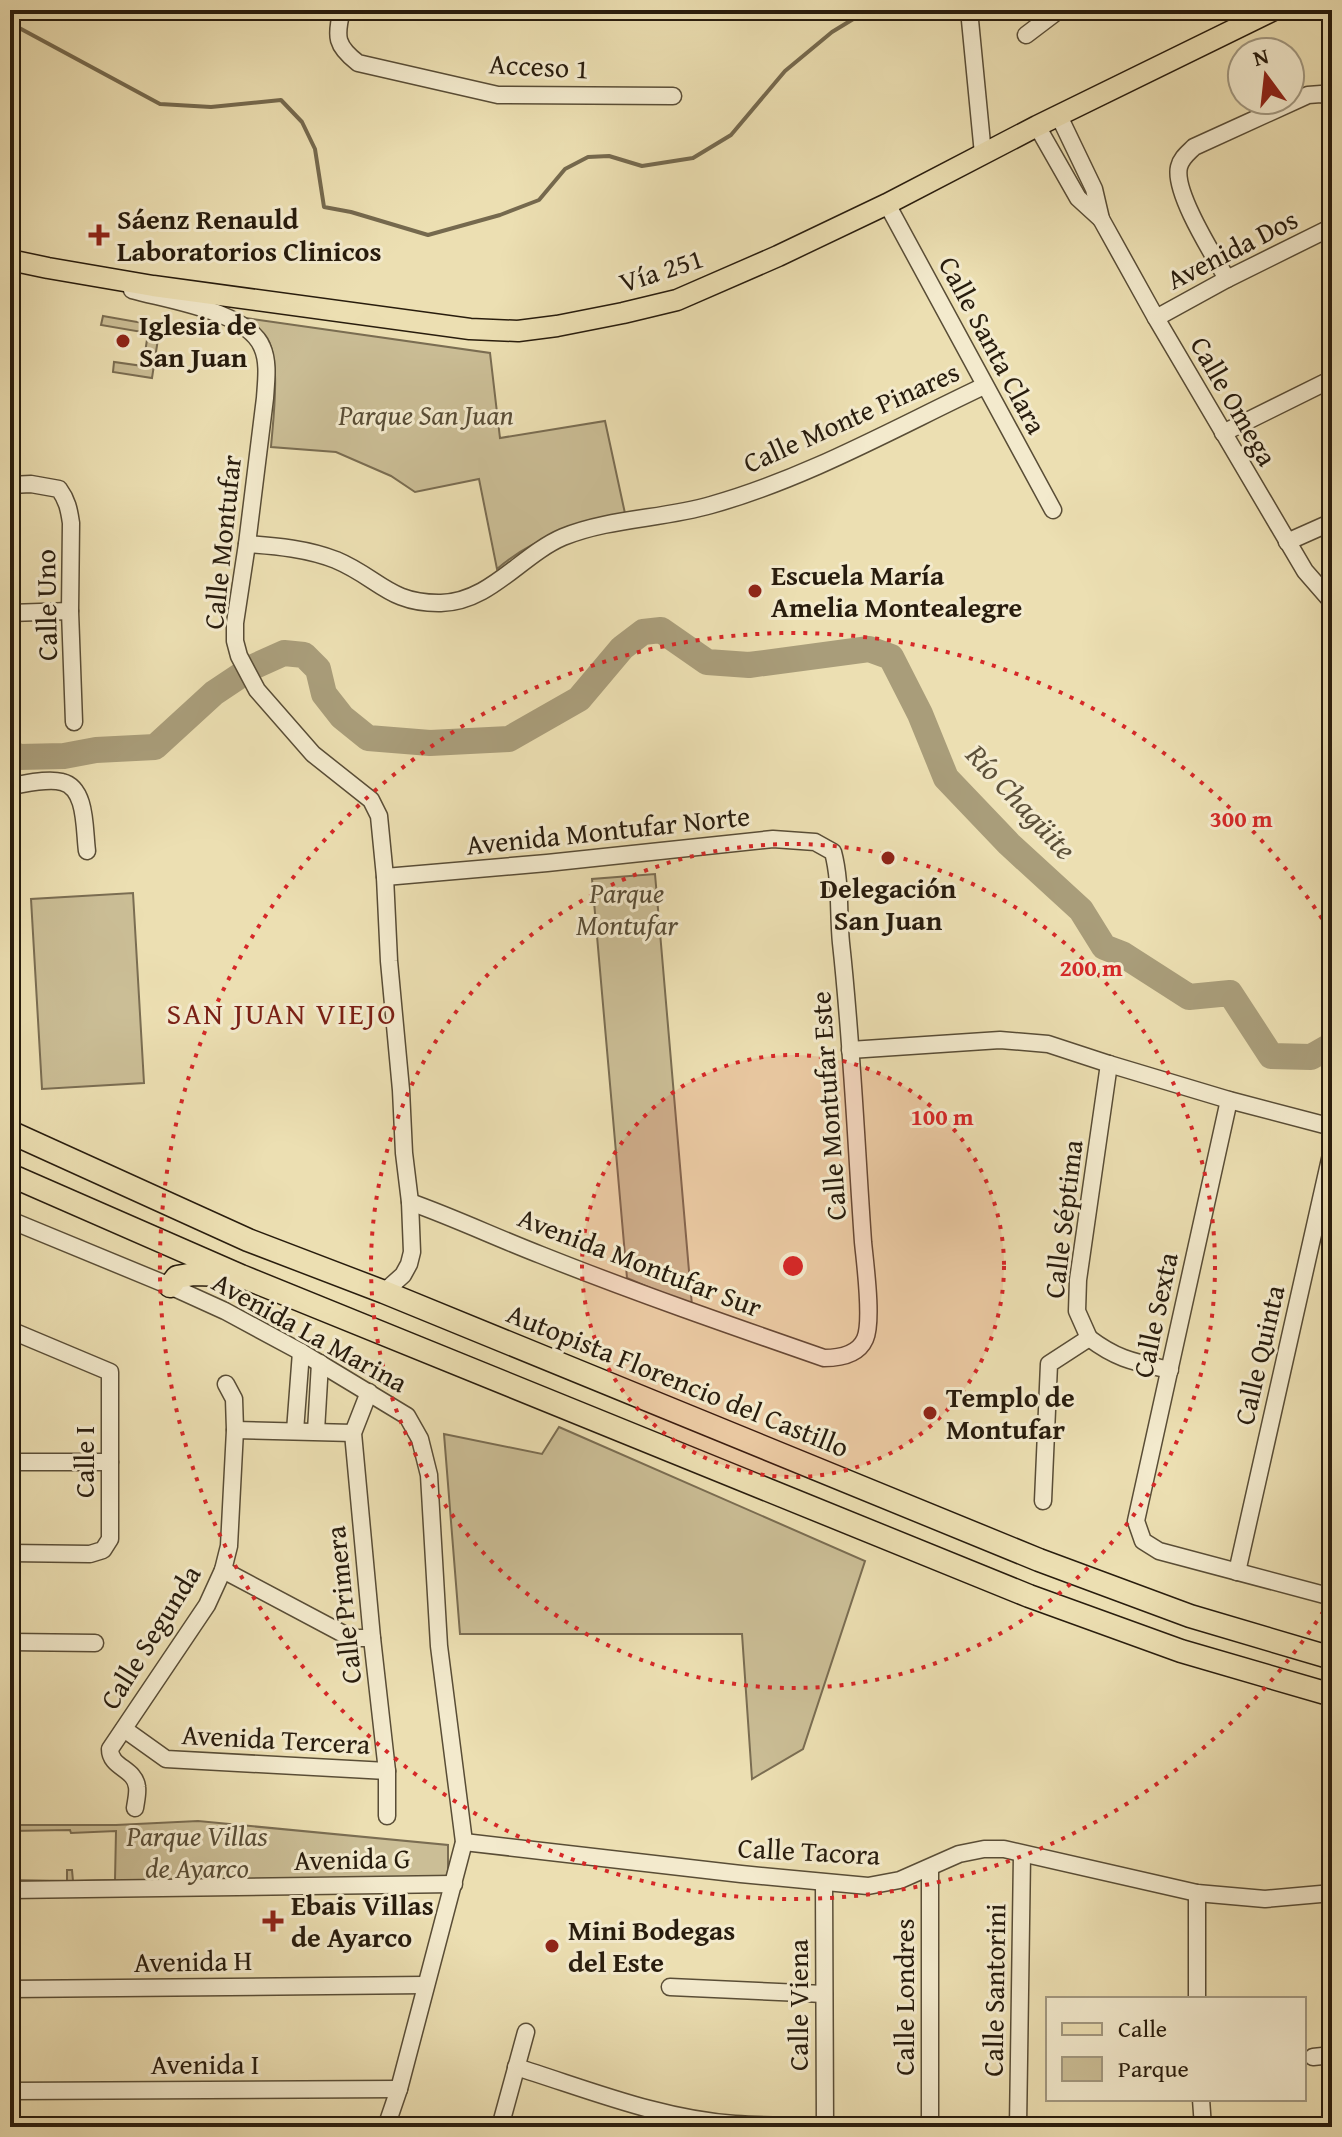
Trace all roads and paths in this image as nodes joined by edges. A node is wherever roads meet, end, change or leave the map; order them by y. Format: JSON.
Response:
{"nodes":[{"id":1,"x":342,"y":10,"type":"edge"},
{"id":2,"x":969,"y":10,"type":"edge"},
{"id":3,"x":1059,"y":10,"type":"edge"},
{"id":4,"x":1274,"y":10,"type":"edge"},
{"id":5,"x":1026,"y":35,"type":"dead end"},
{"id":6,"x":1326,"y":95,"type":"edge"},
{"id":7,"x":673,"y":96,"type":"dead end"},
{"id":8,"x":1059,"y":116,"type":"junction"},
{"id":9,"x":1037,"y":126,"type":"junction"},
{"id":10,"x":983,"y":154,"type":"junction"},
{"id":11,"x":887,"y":204,"type":"junction"},
{"id":12,"x":1101,"y":219,"type":"junction"},
{"id":13,"x":1332,"y":227,"type":"edge"},
{"id":14,"x":10,"y":260,"type":"edge"},
{"id":15,"x":48,"y":268,"type":"junction"},
{"id":16,"x":1227,"y":279,"type":"junction"},
{"id":17,"x":1156,"y":318,"type":"junction"},
{"id":18,"x":1332,"y":379,"type":"edge"},
{"id":19,"x":984,"y":386,"type":"junction"},
{"id":20,"x":1223,"y":433,"type":"junction"},
{"id":21,"x":10,"y":485,"type":"edge"},
{"id":22,"x":1053,"y":510,"type":"dead end"},
{"id":23,"x":1332,"y":522,"type":"edge"},
{"id":24,"x":1287,"y":542,"type":"junction"},
{"id":25,"x":247,"y":544,"type":"junction"},
{"id":26,"x":1332,"y":602,"type":"edge"},
{"id":27,"x":70,"y":611,"type":"junction"},
{"id":28,"x":10,"y":613,"type":"edge"},
{"id":29,"x":74,"y":722,"type":"dead end"},
{"id":30,"x":10,"y":786,"type":"edge"},
{"id":31,"x":87,"y":851,"type":"dead end"},
{"id":32,"x":833,"y":852,"type":"joint"},
{"id":33,"x":385,"y":877,"type":"junction"},
{"id":34,"x":850,"y":1050,"type":"junction"},
{"id":35,"x":1109,"y":1064,"type":"junction"},
{"id":36,"x":1229,"y":1100,"type":"junction"},
{"id":37,"x":1332,"y":1127,"type":"edge"},
{"id":38,"x":10,"y":1132,"type":"edge"},
{"id":39,"x":1332,"y":1150,"type":"edge"},
{"id":40,"x":10,"y":1175,"type":"edge"},
{"id":41,"x":410,"y":1202,"type":"junction"},
{"id":42,"x":10,"y":1220,"type":"edge"},
{"id":43,"x":241,"y":1276,"type":"junction"},
{"id":44,"x":170,"y":1286,"type":"junction"},
{"id":45,"x":384,"y":1292,"type":"junction"},
{"id":46,"x":10,"y":1330,"type":"edge"},
{"id":47,"x":1089,"y":1338,"type":"junction"},
{"id":48,"x":301,"y":1352,"type":"junction"},
{"id":49,"x":854,"y":1352,"type":"joint"},
{"id":50,"x":320,"y":1363,"type":"junction"},
{"id":51,"x":1170,"y":1370,"type":"junction"},
{"id":52,"x":226,"y":1384,"type":"dead end"},
{"id":53,"x":369,"y":1392,"type":"junction"},
{"id":54,"x":235,"y":1430,"type":"junction"},
{"id":55,"x":295,"y":1431,"type":"junction"},
{"id":56,"x":316,"y":1431,"type":"junction"},
{"id":57,"x":353,"y":1433,"type":"junction"},
{"id":58,"x":10,"y":1462,"type":"edge"},
{"id":59,"x":110,"y":1462,"type":"junction"},
{"id":60,"x":1043,"y":1501,"type":"dead end"},
{"id":61,"x":10,"y":1553,"type":"edge"},
{"id":62,"x":223,"y":1570,"type":"junction"},
{"id":63,"x":1237,"y":1572,"type":"junction"},
{"id":64,"x":1332,"y":1597,"type":"edge"},
{"id":65,"x":372,"y":1638,"type":"junction"},
{"id":66,"x":10,"y":1642,"type":"edge"},
{"id":67,"x":95,"y":1643,"type":"dead end"},
{"id":68,"x":1332,"y":1658,"type":"edge"},
{"id":69,"x":1332,"y":1695,"type":"edge"},
{"id":70,"x":124,"y":1729,"type":"junction"},
{"id":71,"x":387,"y":1771,"type":"junction"},
{"id":72,"x":135,"y":1808,"type":"dead end"},
{"id":73,"x":387,"y":1816,"type":"dead end"},
{"id":74,"x":464,"y":1842,"type":"junction"},
{"id":75,"x":1022,"y":1855,"type":"junction"},
{"id":76,"x":930,"y":1868,"type":"junction"},
{"id":77,"x":824,"y":1883,"type":"junction"},
{"id":78,"x":454,"y":1884,"type":"junction"},
{"id":79,"x":10,"y":1890,"type":"edge"},
{"id":80,"x":1197,"y":1893,"type":"junction"},
{"id":81,"x":1332,"y":1893,"type":"edge"},
{"id":82,"x":425,"y":1985,"type":"junction"},
{"id":83,"x":670,"y":1987,"type":"dead end"},
{"id":84,"x":10,"y":1989,"type":"edge"},
{"id":85,"x":824,"y":1994,"type":"junction"},
{"id":86,"x":1197,"y":1997,"type":"edge"},
{"id":87,"x":526,"y":2032,"type":"dead end"},
{"id":88,"x":1332,"y":2055,"type":"edge"},
{"id":89,"x":1313,"y":2057,"type":"dead end"},
{"id":90,"x":516,"y":2067,"type":"junction"},
{"id":91,"x":399,"y":2089,"type":"junction"},
{"id":92,"x":10,"y":2091,"type":"edge"},
{"id":93,"x":1201,"y":2101,"type":"edge"},
{"id":94,"x":825,"y":2126,"type":"edge"},
{"id":95,"x":386,"y":2127,"type":"edge"},
{"id":96,"x":500,"y":2127,"type":"edge"},
{"id":97,"x":875,"y":2127,"type":"edge"},
{"id":98,"x":930,"y":2127,"type":"edge"},
{"id":99,"x":1018,"y":2127,"type":"edge"},
{"id":100,"x":1203,"y":2127,"type":"edge"}],
"edges":[{"from":1,"to":7,"type":"street","name":"Acceso 1"},
{"from":2,"to":10,"type":"street"},
{"from":3,"to":5,"type":"street"},
{"from":4,"to":8,"type":"main road","name":"Vía 251"},
{"from":6,"to":16,"type":"street"},
{"from":8,"to":9,"type":"main road","name":"Vía 251"},
{"from":8,"to":12,"type":"street","name":"Calle Omega"},
{"from":9,"to":10,"type":"main road","name":"Vía 251"},
{"from":9,"to":12,"type":"street","name":"Calle Omega"},
{"from":10,"to":11,"type":"main road","name":"Vía 251"},
{"from":11,"to":15,"type":"main road","name":"Vía 251"},
{"from":11,"to":19,"type":"street","name":"Calle Santa Clara"},
{"from":12,"to":17,"type":"street","name":"Calle Omega"},
{"from":13,"to":16,"type":"street","name":"Avenida Dos"},
{"from":14,"to":15,"type":"main road","name":"Vía 251"},
{"from":15,"to":25,"type":"street","name":"Calle Montufar"},
{"from":16,"to":17,"type":"street","name":"Avenida Dos"},
{"from":17,"to":20,"type":"street","name":"Calle Omega"},
{"from":18,"to":20,"type":"street"},
{"from":19,"to":22,"type":"street","name":"Calle Santa Clara"},
{"from":19,"to":25,"type":"street","name":"Calle Monte Pinares"},
{"from":20,"to":24,"type":"street","name":"Calle Omega"},
{"from":21,"to":27,"type":"street","name":"Calle Uno"},
{"from":23,"to":24,"type":"street"},
{"from":24,"to":26,"type":"street","name":"Calle Omega"},
{"from":25,"to":33,"type":"street","name":"Calle Montufar"},
{"from":27,"to":28,"type":"street"},
{"from":27,"to":29,"type":"street","name":"Calle Uno"},
{"from":30,"to":31,"type":"street"},
{"from":32,"to":33,"type":"street","name":"Avenida Montufar Norte"},
{"from":32,"to":34,"type":"street","name":"Calle Montufar Este"},
{"from":33,"to":41,"type":"street","name":"Calle Montufar"},
{"from":34,"to":35,"type":"street"},
{"from":34,"to":49,"type":"street","name":"Calle Montufar Este"},
{"from":35,"to":36,"type":"street"},
{"from":35,"to":47,"type":"street","name":"Calle Séptima"},
{"from":36,"to":37,"type":"street"},
{"from":36,"to":51,"type":"street","name":"Calle Sexta"},
{"from":38,"to":45,"type":"highway","name":"Autopista Florencio del Castillo"},
{"from":39,"to":63,"type":"street","name":"Calle Quinta"},
{"from":40,"to":43,"type":"highway"},
{"from":41,"to":45,"type":"street","name":"Calle Montufar"},
{"from":41,"to":49,"type":"street","name":"Avenida Montufar Sur"},
{"from":42,"to":44,"type":"street","name":"Avenida La Marina"},
{"from":43,"to":44,"type":"highway"},
{"from":43,"to":69,"type":"highway"},
{"from":44,"to":48,"type":"street","name":"Avenida La Marina"},
{"from":45,"to":68,"type":"highway","name":"Autopista Florencio del Castillo"},
{"from":46,"to":59,"type":"street","name":"Calle I"},
{"from":47,"to":51,"type":"street"},
{"from":47,"to":60,"type":"street"},
{"from":48,"to":50,"type":"street","name":"Avenida La Marina"},
{"from":48,"to":55,"type":"street"},
{"from":50,"to":53,"type":"street","name":"Avenida La Marina"},
{"from":50,"to":56,"type":"street"},
{"from":51,"to":63,"type":"street","name":"Calle Sexta"},
{"from":52,"to":54,"type":"street","name":"Calle Segunda"},
{"from":53,"to":57,"type":"street","name":"Calle Primera"},
{"from":53,"to":74,"type":"street","name":"Avenida La Marina"},
{"from":54,"to":55,"type":"street"},
{"from":54,"to":62,"type":"street","name":"Calle Segunda"},
{"from":55,"to":56,"type":"street"},
{"from":56,"to":57,"type":"street"},
{"from":57,"to":65,"type":"street","name":"Calle Primera"},
{"from":58,"to":59,"type":"street"},
{"from":59,"to":61,"type":"street","name":"Calle I"},
{"from":62,"to":65,"type":"street"},
{"from":62,"to":70,"type":"street","name":"Calle Segunda"},
{"from":63,"to":64,"type":"street"},
{"from":65,"to":71,"type":"street","name":"Calle Primera"},
{"from":66,"to":67,"type":"street"},
{"from":70,"to":71,"type":"street","name":"Avenida Tercera"},
{"from":70,"to":72,"type":"street","name":"Calle Segunda"},
{"from":71,"to":73,"type":"street","name":"Calle Primera"},
{"from":74,"to":77,"type":"street","name":"Calle Tacora"},
{"from":74,"to":78,"type":"street"},
{"from":75,"to":76,"type":"street","name":"Calle Tacora"},
{"from":75,"to":80,"type":"street","name":"Calle Tacora"},
{"from":75,"to":99,"type":"street","name":"Calle Santorini"},
{"from":76,"to":77,"type":"street","name":"Calle Tacora"},
{"from":76,"to":98,"type":"street","name":"Calle Londres"},
{"from":77,"to":85,"type":"street","name":"Calle Viena"},
{"from":78,"to":79,"type":"street","name":"Avenida G"},
{"from":78,"to":82,"type":"street"},
{"from":80,"to":81,"type":"street","name":"Calle Tacora"},
{"from":80,"to":86,"type":"street"},
{"from":82,"to":84,"type":"street","name":"Avenida H"},
{"from":82,"to":91,"type":"street"},
{"from":83,"to":85,"type":"street"},
{"from":85,"to":94,"type":"street","name":"Calle Viena"},
{"from":87,"to":90,"type":"street"},
{"from":88,"to":89,"type":"street"},
{"from":90,"to":94,"type":"street"},
{"from":90,"to":96,"type":"street"},
{"from":91,"to":92,"type":"street","name":"Avenida I"},
{"from":91,"to":95,"type":"street"},
{"from":93,"to":100,"type":"street"},
{"from":94,"to":97,"type":"street"}]}
